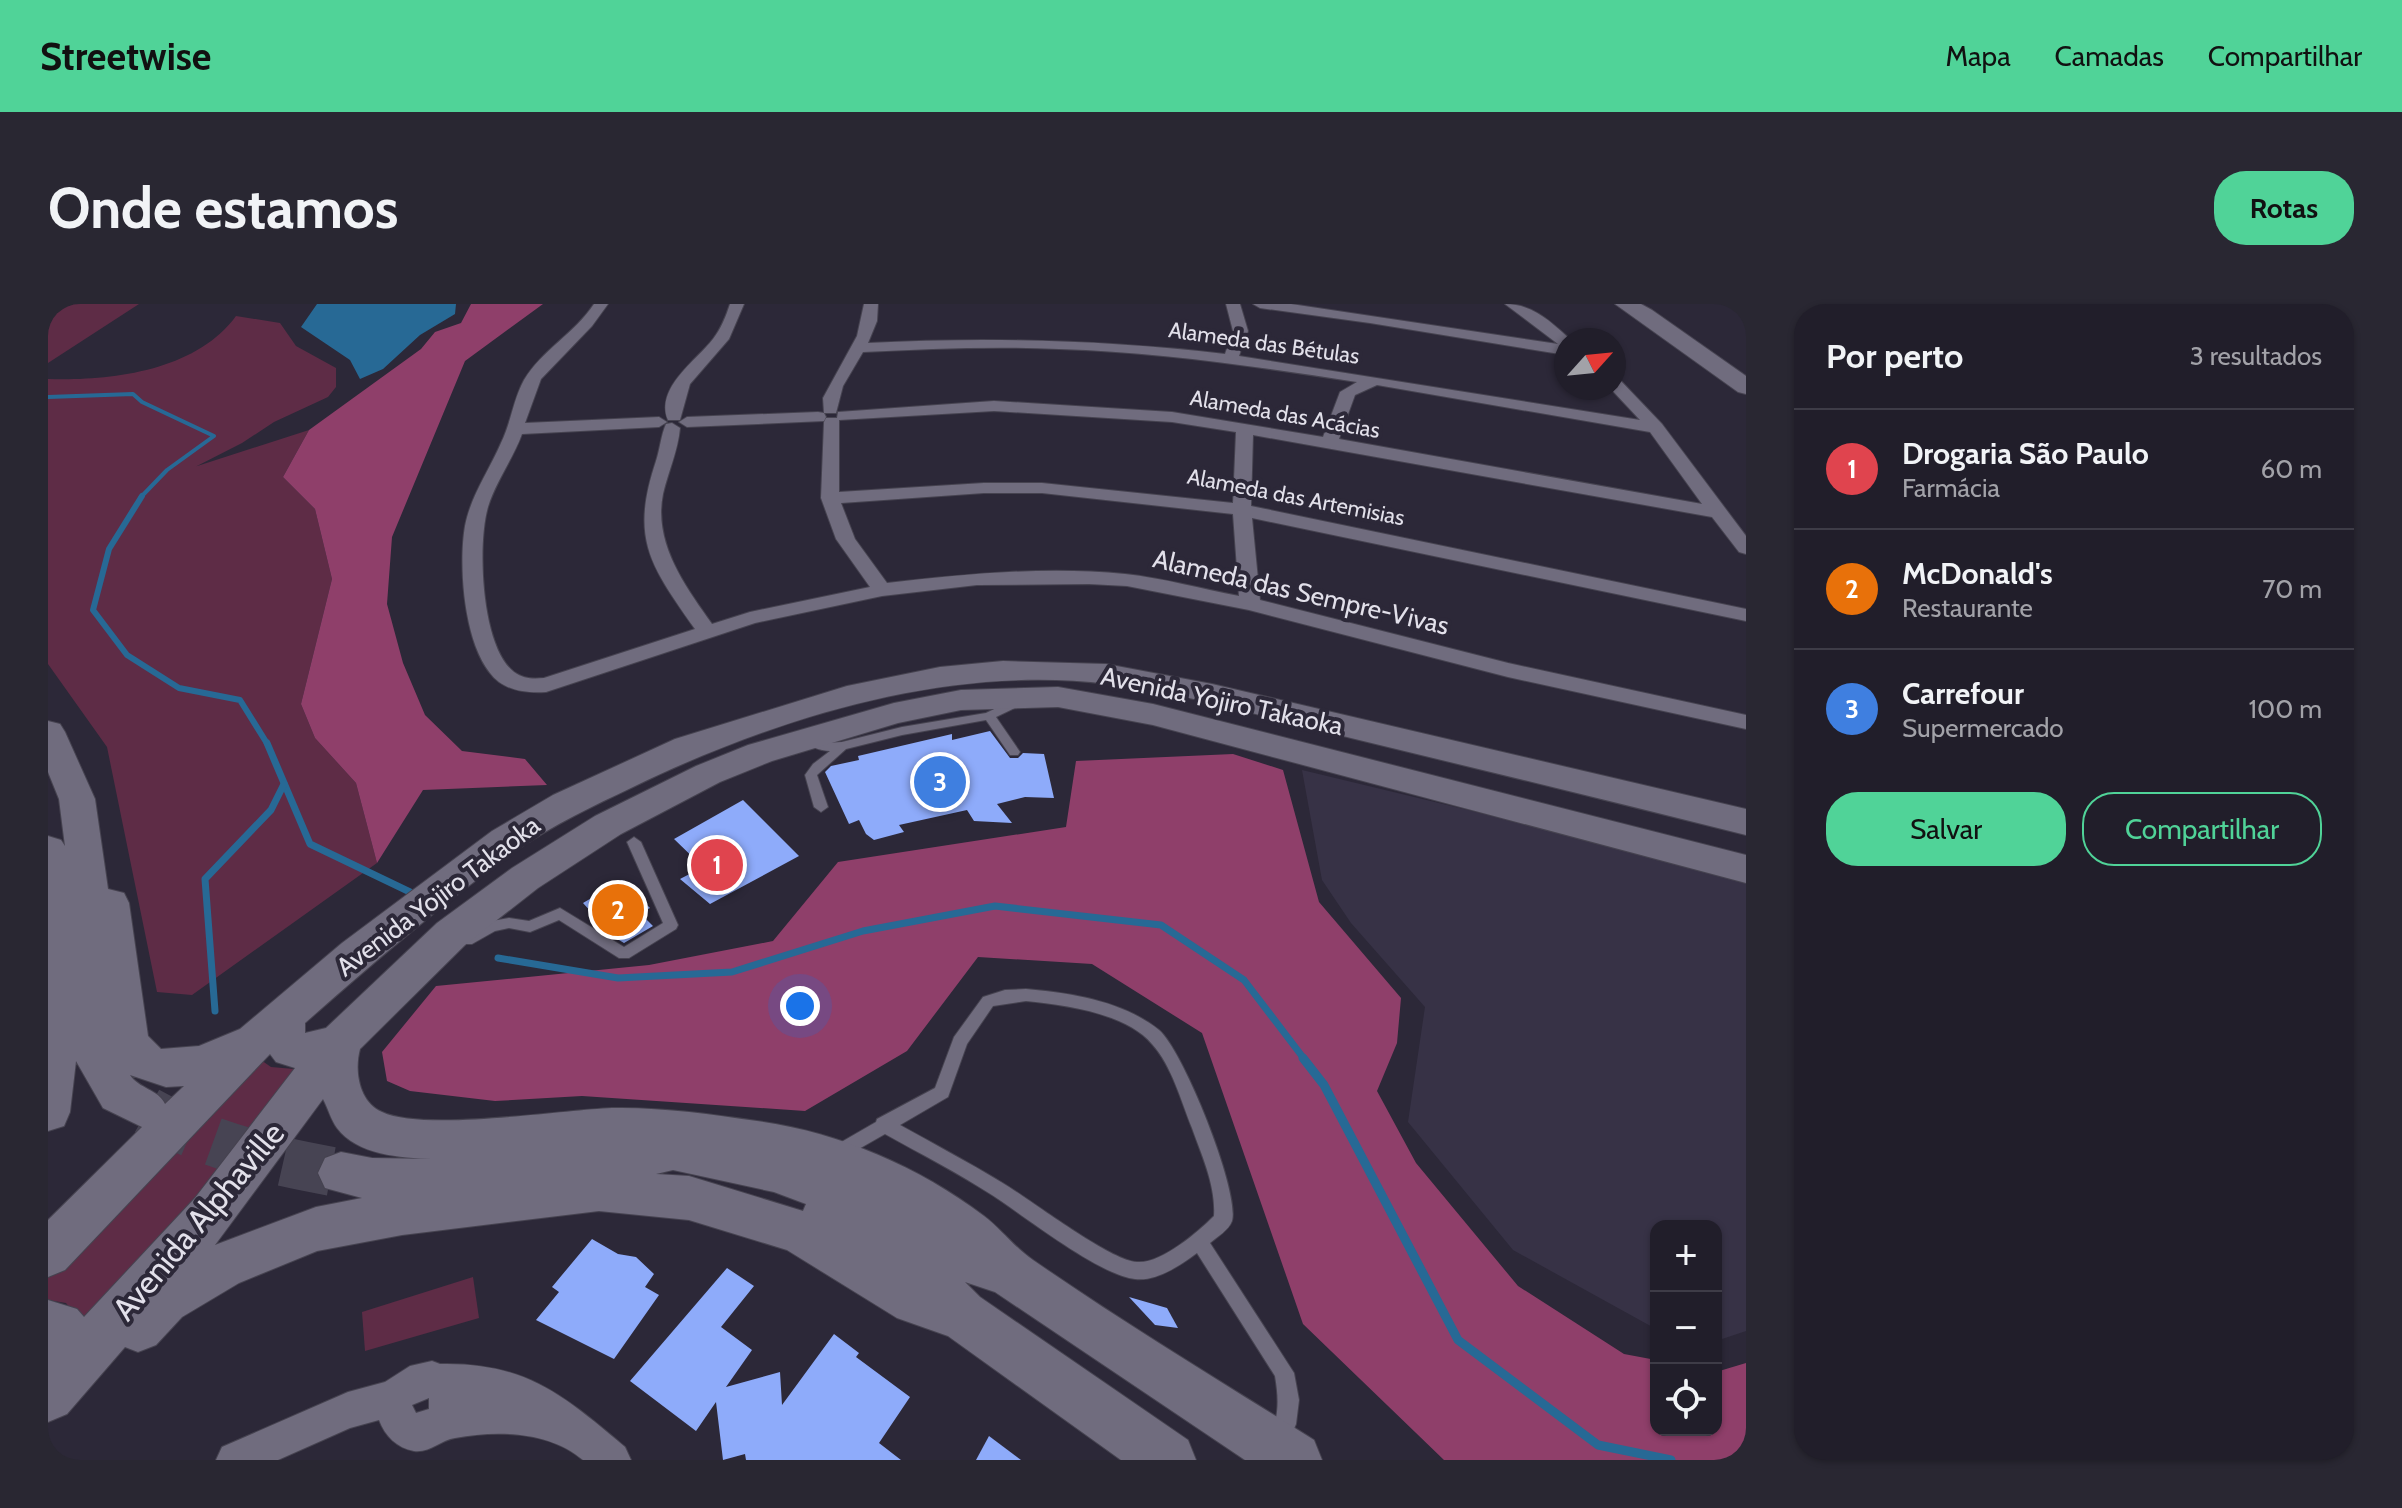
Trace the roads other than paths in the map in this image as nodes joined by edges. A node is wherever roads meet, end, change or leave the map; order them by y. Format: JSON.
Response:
{"nodes":[{"id":1,"x":601,"y":304,"type":"edge"},
{"id":2,"x":737,"y":304,"type":"edge"},
{"id":3,"x":871,"y":304,"type":"edge"},
{"id":4,"x":1261,"y":304,"type":"edge"},
{"id":5,"x":1512,"y":304,"type":"edge"},
{"id":6,"x":1625,"y":304,"type":"edge"},
{"id":7,"x":1652,"y":304,"type":"edge"},
{"id":8,"x":1236,"y":309,"type":"edge"},
{"id":9,"x":1370,"y":312,"type":"edge"},
{"id":10,"x":1554,"y":333,"type":"edge"},
{"id":11,"x":861,"y":348,"type":"junction"},
{"id":12,"x":1554,"y":348,"type":"edge"},
{"id":13,"x":1235,"y":351,"type":"junction"},
{"id":14,"x":1723,"y":368,"type":"junction"},
{"id":15,"x":1339,"y":375,"type":"junction"},
{"id":16,"x":1373,"y":381,"type":"junction"},
{"id":17,"x":1746,"y":387,"type":"edge"},
{"id":18,"x":1348,"y":392,"type":"junction"},
{"id":19,"x":1626,"y":396,"type":"edge"},
{"id":20,"x":831,"y":416,"type":"junction"},
{"id":21,"x":673,"y":422,"type":"junction"},
{"id":22,"x":1245,"y":428,"type":"junction"},
{"id":23,"x":1656,"y":428,"type":"junction"},
{"id":24,"x":515,"y":429,"type":"junction"},
{"id":25,"x":1329,"y":443,"type":"junction"},
{"id":26,"x":830,"y":498,"type":"junction"},
{"id":27,"x":1242,"y":508,"type":"junction"},
{"id":28,"x":1715,"y":512,"type":"junction"},
{"id":29,"x":1746,"y":548,"type":"edge"},
{"id":30,"x":882,"y":590,"type":"junction"},
{"id":31,"x":1250,"y":604,"type":"junction"},
{"id":32,"x":1746,"y":615,"type":"edge"},
{"id":33,"x":707,"y":631,"type":"junction"},
{"id":34,"x":1028,"y":696,"type":"junction"},
{"id":35,"x":989,"y":716,"type":"junction"},
{"id":36,"x":1746,"y":722,"type":"edge"},
{"id":37,"x":48,"y":732,"type":"edge"},
{"id":38,"x":806,"y":738,"type":"junction"},
{"id":39,"x":842,"y":746,"type":"junction"},
{"id":40,"x":1014,"y":752,"type":"dead end"},
{"id":41,"x":77,"y":799,"type":"junction"},
{"id":42,"x":821,"y":807,"type":"dead end"},
{"id":43,"x":1746,"y":822,"type":"edge"},
{"id":44,"x":634,"y":842,"type":"dead end"},
{"id":45,"x":48,"y":849,"type":"edge"},
{"id":46,"x":1746,"y":869,"type":"edge"},
{"id":47,"x":48,"y":897,"type":"edge"},
{"id":48,"x":417,"y":966,"type":"junction"},
{"id":49,"x":90,"y":967,"type":"junction"},
{"id":50,"x":271,"y":1028,"type":"junction"},
{"id":51,"x":341,"y":1041,"type":"junction"},
{"id":52,"x":48,"y":1112,"type":"edge"},
{"id":53,"x":152,"y":1124,"type":"junction"},
{"id":54,"x":883,"y":1124,"type":"junction"},
{"id":55,"x":631,"y":1158,"type":"junction"},
{"id":56,"x":830,"y":1158,"type":"junction"},
{"id":57,"x":341,"y":1173,"type":"tunnel mouth"},
{"id":58,"x":1199,"y":1241,"type":"junction"},
{"id":59,"x":48,"y":1254,"type":"edge"},
{"id":60,"x":1012,"y":1275,"type":"junction"},
{"id":61,"x":962,"y":1315,"type":"junction"},
{"id":62,"x":48,"y":1325,"type":"edge"},
{"id":63,"x":440,"y":1382,"type":"junction"},
{"id":64,"x":49,"y":1387,"type":"edge"},
{"id":65,"x":397,"y":1397,"type":"junction"},
{"id":66,"x":580,"y":1434,"type":"junction"},
{"id":67,"x":428,"y":1439,"type":"edge"},
{"id":68,"x":1285,"y":1453,"type":"edge"},
{"id":69,"x":235,"y":1460,"type":"edge"},
{"id":70,"x":612,"y":1460,"type":"edge"},
{"id":71,"x":1168,"y":1460,"type":"edge"}],
"edges":[{"from":1,"to":24,"type":"street"},
{"from":2,"to":21,"type":"street"},
{"from":3,"to":11,"type":"street"},
{"from":4,"to":8,"type":"street"},
{"from":4,"to":9,"type":"street"},
{"from":5,"to":10,"type":"street"},
{"from":6,"to":14,"type":"main road"},
{"from":7,"to":14,"type":"main road"},
{"from":8,"to":13,"type":"street"},
{"from":9,"to":12,"type":"street"},
{"from":11,"to":13,"type":"street","name":"Alameda das Bétulas"},
{"from":11,"to":20,"type":"street"},
{"from":13,"to":15,"type":"street","name":"Alameda das Bétulas"},
{"from":14,"to":17,"type":"main road"},
{"from":15,"to":16,"type":"street","name":"Alameda das Bétulas"},
{"from":15,"to":18,"type":"street"},
{"from":16,"to":18,"type":"street"},
{"from":16,"to":23,"type":"street","name":"Alameda das Bétulas"},
{"from":18,"to":25,"type":"street"},
{"from":19,"to":23,"type":"street"},
{"from":20,"to":21,"type":"street","name":"Alameda das Acácias"},
{"from":20,"to":22,"type":"street","name":"Alameda das Acácias"},
{"from":20,"to":26,"type":"street"},
{"from":21,"to":24,"type":"street","name":"Alameda das Acácias"},
{"from":21,"to":33,"type":"street"},
{"from":22,"to":25,"type":"street","name":"Alameda das Acácias"},
{"from":22,"to":27,"type":"street"},
{"from":23,"to":28,"type":"street"},
{"from":24,"to":33,"type":"street","name":"Alameda das Sempre-Vivas"},
{"from":25,"to":28,"type":"street","name":"Alameda das Acácias"},
{"from":26,"to":27,"type":"street","name":"Alameda das Artemisias"},
{"from":26,"to":30,"type":"street"},
{"from":27,"to":31,"type":"street"},
{"from":27,"to":32,"type":"street","name":"Alameda das Artemisias"},
{"from":28,"to":29,"type":"street"},
{"from":30,"to":31,"type":"street","name":"Alameda das Sempre-Vivas"},
{"from":30,"to":33,"type":"street","name":"Alameda das Sempre-Vivas"},
{"from":31,"to":36,"type":"street","name":"Alameda das Sempre-Vivas"},
{"from":34,"to":35,"type":"lane"},
{"from":34,"to":38,"type":"main road","name":"Avenida Yojiro Takaoka"},
{"from":34,"to":46,"type":"main road","name":"Avenida Yojiro Takaoka"},
{"from":35,"to":39,"type":"lane"},
{"from":35,"to":40,"type":"lane"},
{"from":37,"to":41,"type":"main road"},
{"from":38,"to":39,"type":"lane"},
{"from":38,"to":48,"type":"main road","name":"Avenida Yojiro Takaoka"},
{"from":39,"to":42,"type":"lane"},
{"from":41,"to":49,"type":"main road"},
{"from":41,"to":50,"type":"main road"},
{"from":43,"to":50,"type":"main road","name":"Avenida Yojiro Takaoka"},
{"from":44,"to":48,"type":"lane"},
{"from":45,"to":49,"type":"main road"},
{"from":47,"to":52,"type":"main road"},
{"from":48,"to":51,"type":"main road","name":"Avenida Yojiro Takaoka"},
{"from":49,"to":53,"type":"main road"},
{"from":50,"to":51,"type":"main road"},
{"from":50,"to":53,"type":"main road","name":"Avenida Yojiro Takaoka"},
{"from":51,"to":56,"type":"main road"},
{"from":51,"to":64,"type":"main road","name":"Avenida Alphaville"},
{"from":53,"to":59,"type":"main road"},
{"from":54,"to":56,"type":"lane"},
{"from":54,"to":58,"type":"lane"},
{"from":54,"to":58,"type":"lane"},
{"from":55,"to":57,"type":"main road"},
{"from":55,"to":60,"type":"main road"},
{"from":55,"to":61,"type":"main road"},
{"from":56,"to":60,"type":"main road"},
{"from":58,"to":68,"type":"lane"},
{"from":60,"to":68,"type":"main road"},
{"from":61,"to":64,"type":"main road"},
{"from":61,"to":71,"type":"main road"},
{"from":62,"to":64,"type":"main road"},
{"from":63,"to":65,"type":"street"},
{"from":63,"to":66,"type":"street"},
{"from":63,"to":67,"type":"street"},
{"from":65,"to":67,"type":"street"},
{"from":65,"to":69,"type":"street"},
{"from":66,"to":67,"type":"street"},
{"from":66,"to":70,"type":"street"}]}
